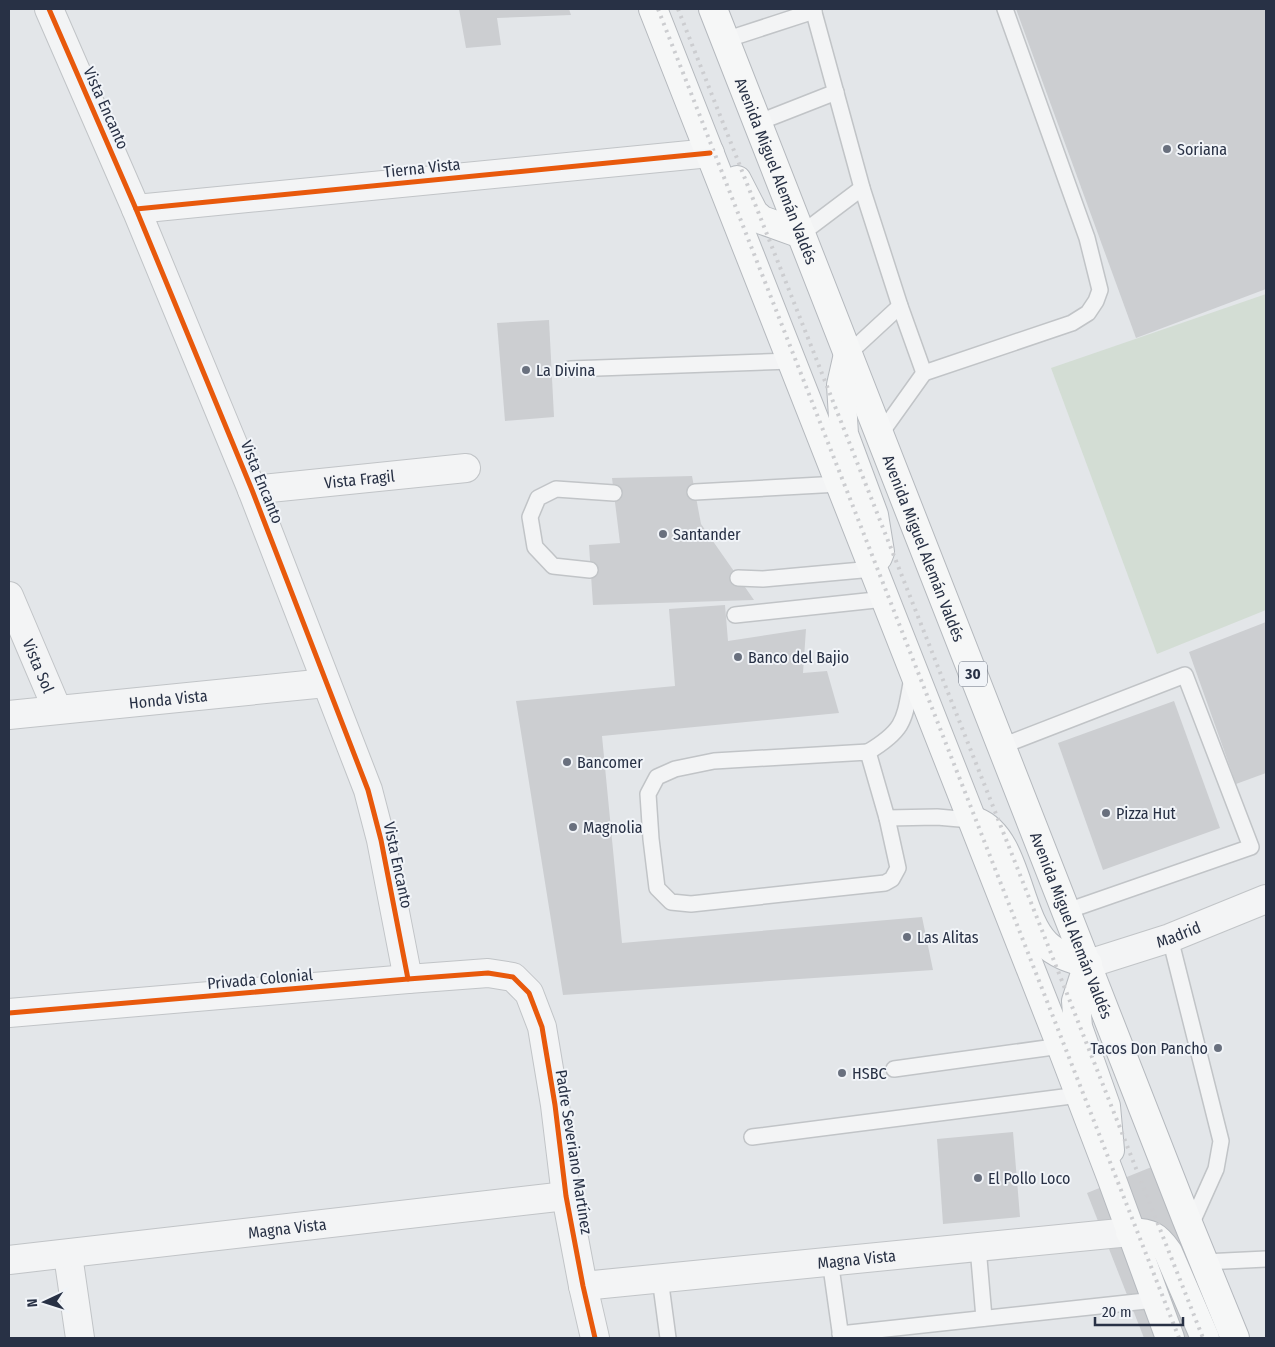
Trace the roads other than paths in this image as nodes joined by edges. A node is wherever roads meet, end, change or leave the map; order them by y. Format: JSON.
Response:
{"nodes":[{"id":1,"x":49,"y":9,"type":"edge"},
{"id":2,"x":653,"y":9,"type":"edge"},
{"id":3,"x":713,"y":9,"type":"edge"},
{"id":4,"x":1005,"y":9,"type":"edge"},
{"id":5,"x":813,"y":10,"type":"edge"},
{"id":6,"x":725,"y":40,"type":"junction"},
{"id":7,"x":836,"y":92,"type":"junction"},
{"id":8,"x":757,"y":123,"type":"junction"},
{"id":9,"x":710,"y":153,"type":"junction"},
{"id":10,"x":862,"y":188,"type":"junction"},
{"id":11,"x":136,"y":209,"type":"junction"},
{"id":12,"x":801,"y":234,"type":"junction"},
{"id":13,"x":900,"y":306,"type":"junction"},
{"id":14,"x":848,"y":354,"type":"junction"},
{"id":15,"x":792,"y":360,"type":"junction"},
{"id":16,"x":570,"y":369,"type":"dead end"},
{"id":17,"x":924,"y":373,"type":"junction"},
{"id":18,"x":879,"y":436,"type":"junction"},
{"id":19,"x":466,"y":468,"type":"dead end"},
{"id":20,"x":839,"y":484,"type":"junction"},
{"id":21,"x":252,"y":490,"type":"junction"},
{"id":22,"x":695,"y":492,"type":"dead end"},
{"id":23,"x":614,"y":493,"type":"dead end"},
{"id":24,"x":873,"y":569,"type":"junction"},
{"id":25,"x":590,"y":570,"type":"dead end"},
{"id":26,"x":738,"y":578,"type":"dead end"},
{"id":27,"x":9,"y":596,"type":"edge"},
{"id":28,"x":885,"y":599,"type":"junction"},
{"id":29,"x":735,"y":615,"type":"dead end"},
{"id":30,"x":914,"y":672,"type":"junction"},
{"id":31,"x":326,"y":683,"type":"junction"},
{"id":32,"x":56,"y":709,"type":"junction"},
{"id":33,"x":9,"y":714,"type":"edge"},
{"id":34,"x":1002,"y":746,"type":"junction"},
{"id":35,"x":868,"y":752,"type":"junction"},
{"id":36,"x":888,"y":818,"type":"junction"},
{"id":37,"x":971,"y":820,"type":"junction"},
{"id":38,"x":1266,"y":900,"type":"edge"},
{"id":39,"x":1067,"y":911,"type":"junction"},
{"id":40,"x":1170,"y":938,"type":"junction"},
{"id":41,"x":1088,"y":964,"type":"junction"},
{"id":42,"x":513,"y":977,"type":"joint"},
{"id":43,"x":408,"y":979,"type":"junction"},
{"id":44,"x":9,"y":1013,"type":"edge"},
{"id":45,"x":1061,"y":1046,"type":"junction"},
{"id":46,"x":894,"y":1069,"type":"dead end"},
{"id":47,"x":1079,"y":1095,"type":"junction"},
{"id":48,"x":752,"y":1137,"type":"dead end"},
{"id":49,"x":1111,"y":1177,"type":"junction"},
{"id":50,"x":566,"y":1196,"type":"junction"},
{"id":51,"x":1190,"y":1227,"type":"junction"},
{"id":52,"x":1130,"y":1232,"type":"junction"},
{"id":53,"x":978,"y":1247,"type":"junction"},
{"id":54,"x":68,"y":1255,"type":"junction"},
{"id":55,"x":1266,"y":1259,"type":"edge"},
{"id":56,"x":9,"y":1260,"type":"edge"},
{"id":57,"x":830,"y":1260,"type":"junction"},
{"id":58,"x":1204,"y":1262,"type":"junction"},
{"id":59,"x":660,"y":1278,"type":"junction"},
{"id":60,"x":583,"y":1286,"type":"junction"},
{"id":61,"x":1155,"y":1300,"type":"junction"},
{"id":62,"x":984,"y":1318,"type":"junction"},
{"id":63,"x":841,"y":1336,"type":"edge"},
{"id":64,"x":80,"y":1338,"type":"edge"},
{"id":65,"x":595,"y":1338,"type":"edge"},
{"id":66,"x":668,"y":1338,"type":"edge"},
{"id":67,"x":1170,"y":1338,"type":"edge"},
{"id":68,"x":1205,"y":1338,"type":"edge"},
{"id":69,"x":1235,"y":1338,"type":"edge"}],
"edges":[{"from":1,"to":11,"type":"street","name":"Vista Encanto"},
{"from":2,"to":9,"type":"highway"},
{"from":3,"to":6,"type":"highway","name":"Avenida Miguel Alemán Valdés","number":"30"},
{"from":4,"to":17,"type":"lane"},
{"from":5,"to":6,"type":"lane"},
{"from":5,"to":7,"type":"lane"},
{"from":6,"to":8,"type":"highway","name":"Avenida Miguel Alemán Valdés","number":"30"},
{"from":7,"to":8,"type":"lane"},
{"from":7,"to":10,"type":"lane"},
{"from":8,"to":12,"type":"highway","name":"Avenida Miguel Alemán Valdés","number":"30"},
{"from":9,"to":11,"type":"street","name":"Tierna Vista"},
{"from":9,"to":12,"type":"highway"},
{"from":9,"to":15,"type":"highway"},
{"from":10,"to":12,"type":"lane"},
{"from":10,"to":13,"type":"lane"},
{"from":11,"to":21,"type":"street","name":"Vista Encanto"},
{"from":12,"to":14,"type":"highway","name":"Avenida Miguel Alemán Valdés","number":"30"},
{"from":13,"to":14,"type":"lane"},
{"from":13,"to":17,"type":"lane"},
{"from":14,"to":18,"type":"highway","name":"Avenida Miguel Alemán Valdés","number":"30"},
{"from":14,"to":24,"type":"highway"},
{"from":15,"to":16,"type":"lane"},
{"from":15,"to":20,"type":"highway"},
{"from":17,"to":18,"type":"lane"},
{"from":18,"to":34,"type":"highway","name":"Avenida Miguel Alemán Valdés","number":"30"},
{"from":19,"to":21,"type":"street","name":"Vista Fragil"},
{"from":20,"to":22,"type":"lane"},
{"from":20,"to":24,"type":"highway"},
{"from":21,"to":31,"type":"street","name":"Vista Encanto"},
{"from":23,"to":25,"type":"lane"},
{"from":24,"to":26,"type":"lane"},
{"from":24,"to":28,"type":"highway"},
{"from":27,"to":32,"type":"street","name":"Vista Sol"},
{"from":28,"to":29,"type":"lane"},
{"from":28,"to":30,"type":"highway"},
{"from":30,"to":35,"type":"lane"},
{"from":30,"to":37,"type":"highway"},
{"from":31,"to":32,"type":"street","name":"Honda Vista"},
{"from":31,"to":43,"type":"street","name":"Vista Encanto"},
{"from":32,"to":33,"type":"street","name":"Honda Vista"},
{"from":34,"to":39,"type":"highway","name":"Avenida Miguel Alemán Valdés","number":"30"},
{"from":34,"to":39,"type":"lane"},
{"from":35,"to":36,"type":"lane"},
{"from":35,"to":36,"type":"lane"},
{"from":36,"to":37,"type":"lane"},
{"from":37,"to":41,"type":"highway"},
{"from":37,"to":45,"type":"highway"},
{"from":38,"to":40,"type":"street","name":"Madrid"},
{"from":39,"to":41,"type":"highway","name":"Avenida Miguel Alemán Valdés","number":"30"},
{"from":40,"to":41,"type":"street","name":"Madrid"},
{"from":40,"to":51,"type":"lane"},
{"from":41,"to":49,"type":"highway"},
{"from":41,"to":51,"type":"highway","name":"Avenida Miguel Alemán Valdés","number":"30"},
{"from":42,"to":43,"type":"street","name":"Privada Colonial"},
{"from":42,"to":50,"type":"street","name":"Padre Severiano Martínez"},
{"from":43,"to":44,"type":"street","name":"Privada Colonial"},
{"from":45,"to":46,"type":"lane"},
{"from":45,"to":47,"type":"highway"},
{"from":47,"to":48,"type":"lane"},
{"from":47,"to":49,"type":"highway"},
{"from":49,"to":52,"type":"highway"},
{"from":50,"to":54,"type":"street","name":"Magna Vista"},
{"from":50,"to":60,"type":"street","name":"Padre Severiano Martínez"},
{"from":51,"to":58,"type":"highway","name":"Avenida Miguel Alemán Valdés","number":"30"},
{"from":52,"to":53,"type":"street","name":"Magna Vista"},
{"from":52,"to":61,"type":"highway"},
{"from":52,"to":68,"type":"highway"},
{"from":53,"to":57,"type":"street","name":"Magna Vista"},
{"from":53,"to":62,"type":"lane"},
{"from":54,"to":56,"type":"street","name":"Magna Vista"},
{"from":54,"to":64,"type":"street"},
{"from":55,"to":58,"type":"lane"},
{"from":57,"to":59,"type":"street","name":"Magna Vista"},
{"from":57,"to":63,"type":"lane"},
{"from":58,"to":69,"type":"highway","name":"Avenida Miguel Alemán Valdés","number":"30"},
{"from":59,"to":60,"type":"street","name":"Magna Vista"},
{"from":59,"to":66,"type":"lane"},
{"from":60,"to":65,"type":"street","name":"Padre Severiano Martínez"},
{"from":61,"to":62,"type":"lane"},
{"from":61,"to":67,"type":"highway"},
{"from":62,"to":63,"type":"lane"}]}
